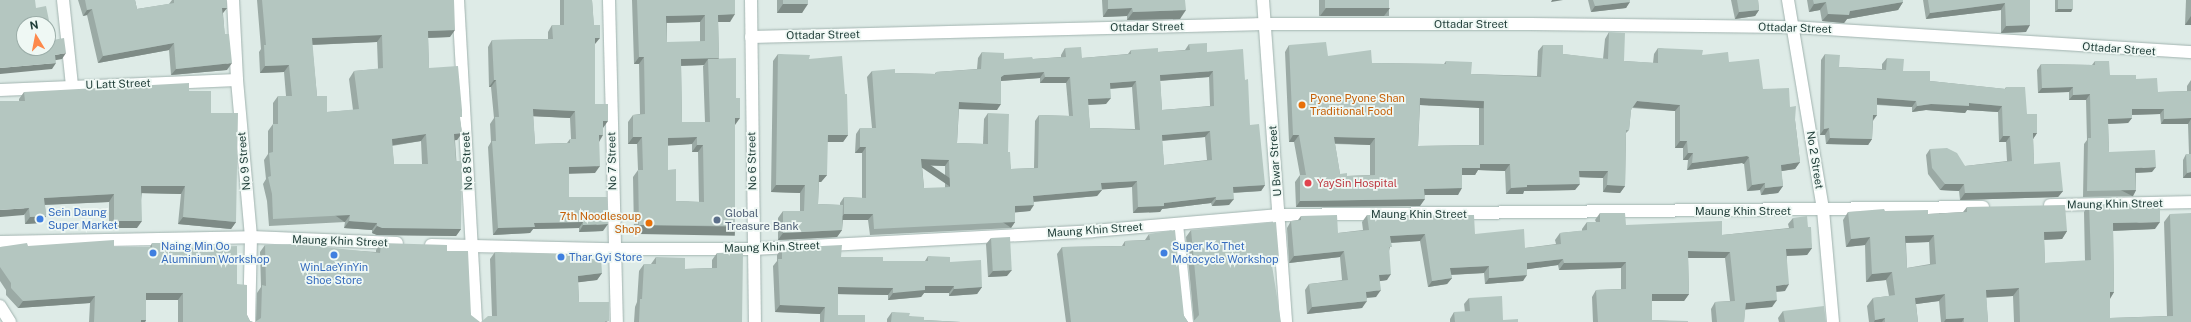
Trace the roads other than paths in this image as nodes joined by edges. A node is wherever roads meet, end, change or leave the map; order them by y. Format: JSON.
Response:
{"nodes":[{"id":1,"x":63,"y":0,"type":"edge"},
{"id":2,"x":233,"y":0,"type":"edge"},
{"id":3,"x":458,"y":0,"type":"edge"},
{"id":4,"x":609,"y":0,"type":"edge"},
{"id":5,"x":751,"y":0,"type":"edge"},
{"id":6,"x":1263,"y":0,"type":"edge"},
{"id":7,"x":1788,"y":0,"type":"edge"},
{"id":8,"x":1265,"y":24,"type":"junction"},
{"id":9,"x":1793,"y":27,"type":"junction"},
{"id":10,"x":751,"y":37,"type":"junction"},
{"id":11,"x":2191,"y":52,"type":"edge"},
{"id":12,"x":237,"y":80,"type":"junction"},
{"id":13,"x":72,"y":85,"type":"junction"},
{"id":14,"x":0,"y":90,"type":"edge"},
{"id":15,"x":2191,"y":202,"type":"edge"},
{"id":16,"x":1999,"y":206,"type":"edge"},
{"id":17,"x":2039,"y":206,"type":"edge"},
{"id":18,"x":1823,"y":210,"type":"junction"},
{"id":19,"x":1279,"y":215,"type":"junction"},
{"id":20,"x":1177,"y":224,"type":"junction"},
{"id":21,"x":251,"y":237,"type":"junction"},
{"id":22,"x":0,"y":242,"type":"edge"},
{"id":23,"x":472,"y":246,"type":"junction"},
{"id":24,"x":753,"y":249,"type":"junction"},
{"id":25,"x":613,"y":250,"type":"junction"},
{"id":26,"x":0,"y":306,"type":"edge"},
{"id":27,"x":10,"y":322,"type":"edge"},
{"id":28,"x":249,"y":322,"type":"edge"},
{"id":29,"x":476,"y":322,"type":"edge"},
{"id":30,"x":617,"y":322,"type":"edge"},
{"id":31,"x":755,"y":322,"type":"edge"},
{"id":32,"x":1187,"y":322,"type":"edge"},
{"id":33,"x":1286,"y":322,"type":"edge"},
{"id":34,"x":1833,"y":322,"type":"edge"}],
"edges":[{"from":1,"to":13,"type":"street"},
{"from":2,"to":12,"type":"street","name":"No 9 Street"},
{"from":3,"to":23,"type":"street","name":"No 8 Street"},
{"from":4,"to":25,"type":"street","name":"No 7 Street"},
{"from":5,"to":10,"type":"street","name":"No 6 Street"},
{"from":6,"to":8,"type":"street","name":"U Bwar Street"},
{"from":7,"to":9,"type":"street","name":"No 2 Street"},
{"from":8,"to":9,"type":"street","name":"Ottadar Street"},
{"from":8,"to":10,"type":"street","name":"Ottadar Street"},
{"from":8,"to":19,"type":"street","name":"U Bwar Street"},
{"from":9,"to":11,"type":"street","name":"Ottadar Street"},
{"from":9,"to":18,"type":"street","name":"No 2 Street"},
{"from":10,"to":24,"type":"street","name":"No 6 Street"},
{"from":12,"to":13,"type":"street","name":"U Latt Street"},
{"from":12,"to":21,"type":"street","name":"No 9 Street"},
{"from":13,"to":14,"type":"street","name":"U Latt Street"},
{"from":15,"to":17,"type":"street","name":"Maung Khin Street"},
{"from":16,"to":18,"type":"street","name":"Maung Khin Street"},
{"from":18,"to":19,"type":"street","name":"Maung Khin Street"},
{"from":18,"to":34,"type":"street","name":"No 2 Street"},
{"from":19,"to":20,"type":"street","name":"Maung Khin Street"},
{"from":19,"to":33,"type":"street","name":"U Bwar Street"},
{"from":20,"to":24,"type":"street","name":"Maung Khin Street"},
{"from":20,"to":32,"type":"street"},
{"from":21,"to":22,"type":"street","name":"Maung Khin Street"},
{"from":21,"to":23,"type":"street","name":"Maung Khin Street"},
{"from":21,"to":28,"type":"street","name":"No 9 Street"},
{"from":23,"to":25,"type":"street","name":"Maung Khin Street"},
{"from":23,"to":29,"type":"street","name":"No 8 Street"},
{"from":24,"to":25,"type":"street","name":"Maung Khin Street"},
{"from":24,"to":31,"type":"street","name":"No 6 Street"},
{"from":25,"to":30,"type":"street","name":"No 7 Street"},
{"from":26,"to":27,"type":"street"}]}
